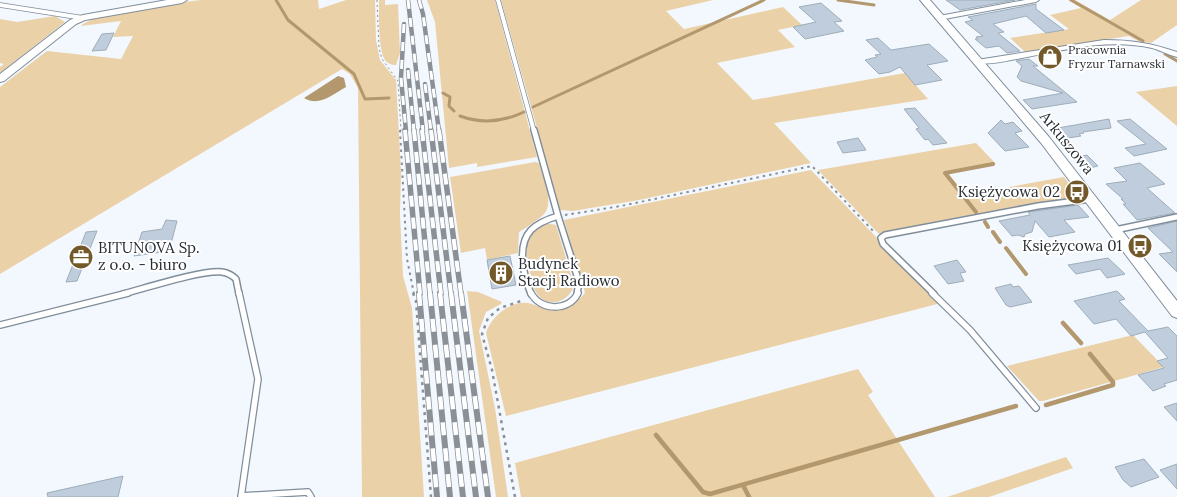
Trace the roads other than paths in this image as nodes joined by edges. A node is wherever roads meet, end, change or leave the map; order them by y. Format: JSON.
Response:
{"nodes":[{"id":1,"x":182,"y":0,"type":"edge"},
{"id":2,"x":498,"y":0,"type":"edge"},
{"id":3,"x":924,"y":0,"type":"edge"},
{"id":4,"x":1036,"y":0,"type":"edge"},
{"id":5,"x":0,"y":5,"type":"edge"},
{"id":6,"x":83,"y":18,"type":"junction"},
{"id":7,"x":939,"y":18,"type":"junction"},
{"id":8,"x":1177,"y":55,"type":"edge"},
{"id":9,"x":977,"y":62,"type":"junction"},
{"id":10,"x":0,"y":79,"type":"edge"},
{"id":11,"x":1091,"y":199,"type":"junction"},
{"id":12,"x":558,"y":216,"type":"junction"},
{"id":13,"x":1177,"y":218,"type":"edge"},
{"id":14,"x":1115,"y":230,"type":"junction"},
{"id":15,"x":1177,"y":312,"type":"edge"},
{"id":16,"x":0,"y":325,"type":"edge"},
{"id":17,"x":1036,"y":408,"type":"dead end"},
{"id":18,"x":241,"y":497,"type":"edge"},
{"id":19,"x":311,"y":497,"type":"edge"}],
"edges":[{"from":1,"to":6,"type":"main road"},
{"from":2,"to":12,"type":"lane"},
{"from":3,"to":7,"type":"main road","name":"Arkuszowa"},
{"from":4,"to":7,"type":"street"},
{"from":5,"to":6,"type":"lane"},
{"from":6,"to":10,"type":"main road"},
{"from":7,"to":9,"type":"main road","name":"Arkuszowa"},
{"from":8,"to":9,"type":"street"},
{"from":9,"to":11,"type":"main road","name":"Arkuszowa"},
{"from":11,"to":14,"type":"main road","name":"Arkuszowa"},
{"from":11,"to":17,"type":"lane"},
{"from":12,"to":12,"type":"lane"},
{"from":13,"to":14,"type":"lane"},
{"from":14,"to":15,"type":"main road","name":"Arkuszowa"},
{"from":16,"to":18,"type":"lane"},
{"from":18,"to":19,"type":"lane"}]}
